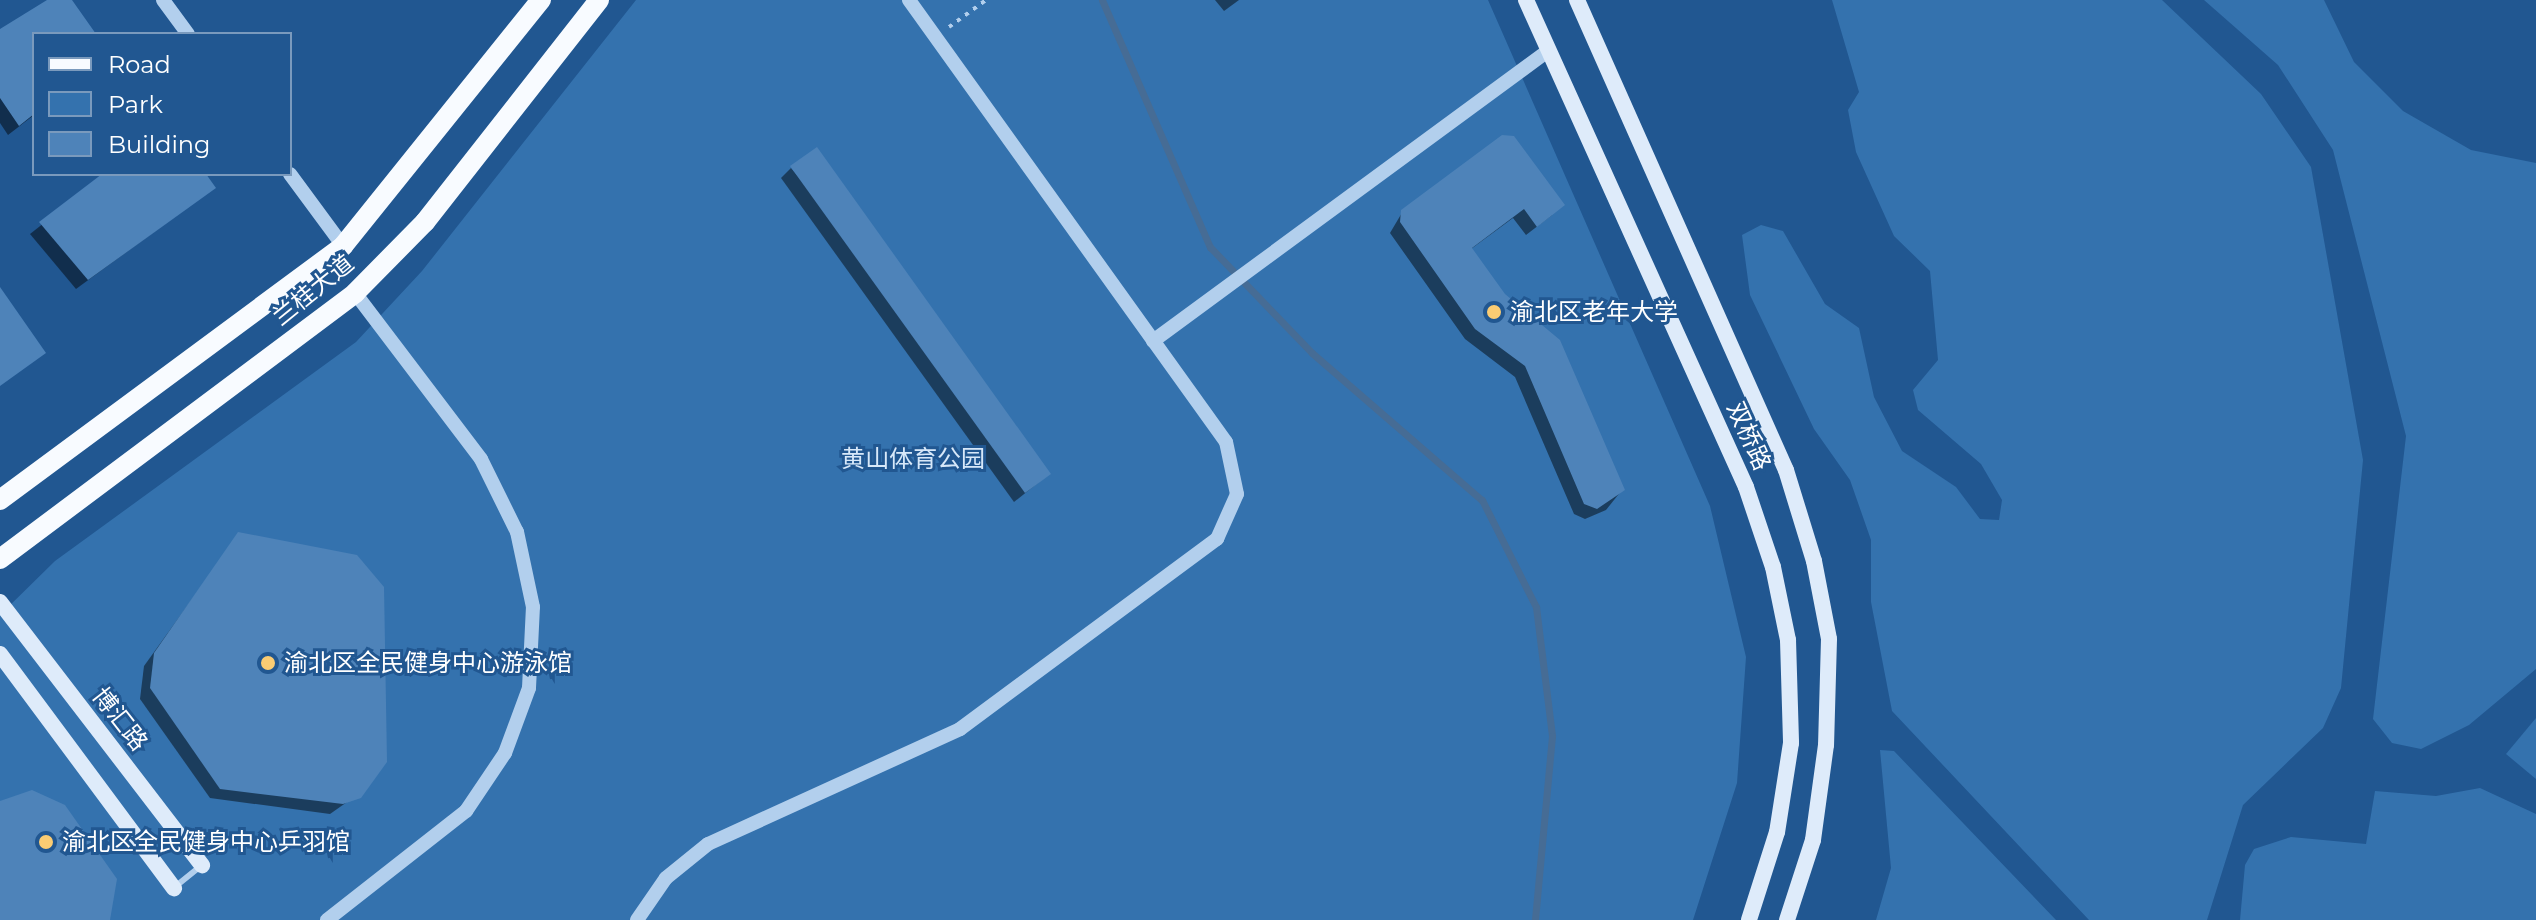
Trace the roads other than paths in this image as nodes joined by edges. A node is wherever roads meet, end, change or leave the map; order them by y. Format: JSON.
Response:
{"nodes":[{"id":1,"x":163,"y":0,"type":"edge"},
{"id":2,"x":541,"y":0,"type":"edge"},
{"id":3,"x":599,"y":0,"type":"edge"},
{"id":4,"x":909,"y":0,"type":"edge"},
{"id":5,"x":1526,"y":0,"type":"edge"},
{"id":6,"x":1577,"y":0,"type":"edge"},
{"id":7,"x":187,"y":32,"type":"edge"},
{"id":8,"x":1548,"y":51,"type":"junction"},
{"id":9,"x":291,"y":176,"type":"edge"},
{"id":10,"x":343,"y":246,"type":"junction"},
{"id":11,"x":355,"y":293,"type":"junction"},
{"id":12,"x":1153,"y":341,"type":"junction"},
{"id":13,"x":0,"y":500,"type":"edge"},
{"id":14,"x":0,"y":559,"type":"edge"},
{"id":15,"x":0,"y":602,"type":"edge"},
{"id":16,"x":0,"y":654,"type":"edge"},
{"id":17,"x":202,"y":865,"type":"joint"},
{"id":18,"x":174,"y":888,"type":"joint"},
{"id":19,"x":327,"y":920,"type":"edge"},
{"id":20,"x":637,"y":920,"type":"edge"},
{"id":21,"x":1749,"y":920,"type":"edge"},
{"id":22,"x":1787,"y":920,"type":"edge"}],
"edges":[{"from":1,"to":7,"type":"street"},
{"from":2,"to":10,"type":"main road","name":"兰桂大道"},
{"from":3,"to":11,"type":"main road","name":"兰桂大道"},
{"from":4,"to":12,"type":"street"},
{"from":5,"to":8,"type":"main road","name":"双桥路"},
{"from":6,"to":22,"type":"main road","name":"双桥路"},
{"from":8,"to":12,"type":"street"},
{"from":8,"to":21,"type":"main road","name":"双桥路"},
{"from":9,"to":10,"type":"street"},
{"from":10,"to":13,"type":"main road","name":"兰桂大道"},
{"from":11,"to":14,"type":"main road","name":"兰桂大道"},
{"from":11,"to":19,"type":"street"},
{"from":12,"to":20,"type":"street"},
{"from":15,"to":17,"type":"main road","name":"博汇路"},
{"from":16,"to":18,"type":"main road"},
{"from":17,"to":18,"type":"lane"}]}
